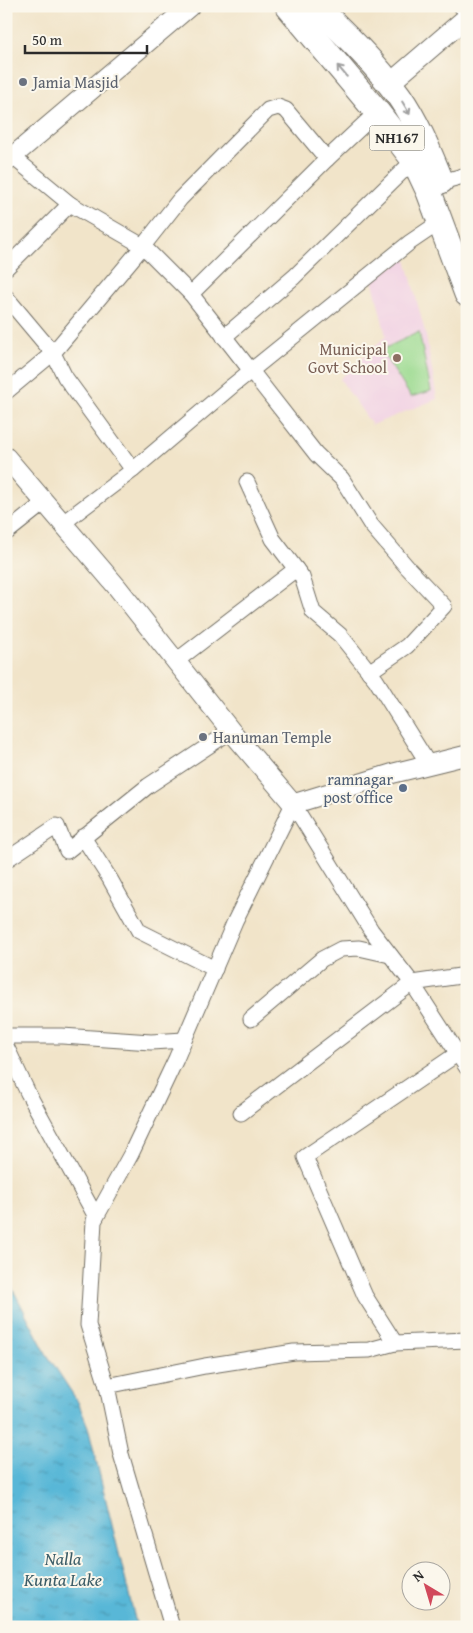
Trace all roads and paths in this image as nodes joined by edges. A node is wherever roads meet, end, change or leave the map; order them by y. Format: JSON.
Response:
{"nodes":[{"id":1,"x":190,"y":6,"type":"edge"},
{"id":2,"x":288,"y":6,"type":"edge"},
{"id":3,"x":316,"y":6,"type":"edge"},
{"id":4,"x":461,"y":6,"type":"edge"},
{"id":5,"x":467,"y":12,"type":"edge"},
{"id":6,"x":467,"y":17,"type":"edge"},
{"id":7,"x":389,"y":84,"type":"junction"},
{"id":8,"x":373,"y":107,"type":"junction"},
{"id":9,"x":10,"y":159,"type":"edge"},
{"id":10,"x":327,"y":159,"type":"junction"},
{"id":11,"x":414,"y":160,"type":"junction"},
{"id":12,"x":467,"y":175,"type":"edge"},
{"id":13,"x":441,"y":182,"type":"junction"},
{"id":14,"x":70,"y":204,"type":"junction"},
{"id":15,"x":440,"y":222,"type":"junction"},
{"id":16,"x":143,"y":246,"type":"junction"},
{"id":17,"x":467,"y":255,"type":"edge"},
{"id":18,"x":6,"y":268,"type":"edge"},
{"id":19,"x":191,"y":294,"type":"junction"},
{"id":20,"x":467,"y":294,"type":"edge"},
{"id":21,"x":6,"y":297,"type":"edge"},
{"id":22,"x":224,"y":338,"type":"junction"},
{"id":23,"x":53,"y":353,"type":"junction"},
{"id":24,"x":250,"y":371,"type":"junction"},
{"id":25,"x":6,"y":392,"type":"edge"},
{"id":26,"x":6,"y":456,"type":"edge"},
{"id":27,"x":133,"y":470,"type":"junction"},
{"id":28,"x":247,"y":482,"type":"dead end"},
{"id":29,"x":45,"y":502,"type":"junction"},
{"id":30,"x":63,"y":524,"type":"junction"},
{"id":31,"x":6,"y":533,"type":"edge"},
{"id":32,"x":296,"y":569,"type":"junction"},
{"id":33,"x":176,"y":662,"type":"junction"},
{"id":34,"x":369,"y":672,"type":"junction"},
{"id":35,"x":230,"y":731,"type":"junction"},
{"id":36,"x":467,"y":755,"type":"edge"},
{"id":37,"x":429,"y":765,"type":"junction"},
{"id":38,"x":293,"y":804,"type":"junction"},
{"id":39,"x":83,"y":838,"type":"junction"},
{"id":40,"x":6,"y":860,"type":"edge"},
{"id":41,"x":390,"y":955,"type":"junction"},
{"id":42,"x":215,"y":969,"type":"junction"},
{"id":43,"x":467,"y":976,"type":"edge"},
{"id":44,"x":412,"y":983,"type":"junction"},
{"id":45,"x":251,"y":1020,"type":"dead end"},
{"id":46,"x":6,"y":1036,"type":"edge"},
{"id":47,"x":184,"y":1040,"type":"junction"},
{"id":48,"x":6,"y":1046,"type":"edge"},
{"id":49,"x":456,"y":1054,"type":"junction"},
{"id":50,"x":467,"y":1068,"type":"edge"},
{"id":51,"x":241,"y":1113,"type":"dead end"},
{"id":52,"x":96,"y":1217,"type":"junction"},
{"id":53,"x":467,"y":1340,"type":"edge"},
{"id":54,"x":395,"y":1343,"type":"junction"},
{"id":55,"x":107,"y":1386,"type":"junction"},
{"id":56,"x":172,"y":1627,"type":"edge"}],
"edges":[{"from":1,"to":9,"type":"street"},
{"from":8,"to":2,"type":"highway","number":"NH167","one_way":true},
{"from":3,"to":7,"type":"highway","number":"NH167"},
{"from":4,"to":5,"type":"street"},
{"from":6,"to":7,"type":"street"},
{"from":7,"to":8,"type":"highway"},
{"from":7,"to":13,"type":"highway","number":"NH167","one_way":true},
{"from":8,"to":10,"type":"street"},
{"from":8,"to":11,"type":"highway","number":"NH167"},
{"from":9,"to":14,"type":"street"},
{"from":10,"to":16,"type":"street"},
{"from":10,"to":19,"type":"street"},
{"from":11,"to":15,"type":"highway","number":"NH167"},
{"from":11,"to":22,"type":"street"},
{"from":12,"to":13,"type":"street"},
{"from":13,"to":17,"type":"highway","number":"NH167"},
{"from":14,"to":16,"type":"street"},
{"from":14,"to":18,"type":"street"},
{"from":15,"to":20,"type":"highway","number":"NH167"},
{"from":15,"to":24,"type":"street"},
{"from":16,"to":19,"type":"street"},
{"from":16,"to":23,"type":"street"},
{"from":19,"to":22,"type":"street"},
{"from":21,"to":23,"type":"street"},
{"from":22,"to":24,"type":"street"},
{"from":23,"to":25,"type":"street"},
{"from":23,"to":27,"type":"street"},
{"from":24,"to":27,"type":"street"},
{"from":24,"to":34,"type":"street"},
{"from":26,"to":29,"type":"street"},
{"from":27,"to":30,"type":"street"},
{"from":28,"to":32,"type":"street"},
{"from":29,"to":30,"type":"street"},
{"from":29,"to":31,"type":"street"},
{"from":30,"to":33,"type":"street"},
{"from":32,"to":33,"type":"street"},
{"from":32,"to":34,"type":"street"},
{"from":33,"to":35,"type":"street"},
{"from":34,"to":37,"type":"street"},
{"from":35,"to":38,"type":"street"},
{"from":35,"to":39,"type":"street"},
{"from":36,"to":37,"type":"street"},
{"from":37,"to":38,"type":"street"},
{"from":38,"to":41,"type":"street"},
{"from":38,"to":42,"type":"street"},
{"from":39,"to":40,"type":"street"},
{"from":39,"to":42,"type":"street"},
{"from":41,"to":44,"type":"street"},
{"from":41,"to":45,"type":"street"},
{"from":42,"to":47,"type":"street"},
{"from":43,"to":44,"type":"street"},
{"from":44,"to":49,"type":"street"},
{"from":44,"to":51,"type":"street"},
{"from":46,"to":47,"type":"street"},
{"from":47,"to":52,"type":"street"},
{"from":48,"to":52,"type":"street"},
{"from":49,"to":50,"type":"street"},
{"from":49,"to":54,"type":"street"},
{"from":52,"to":55,"type":"street"},
{"from":53,"to":54,"type":"street"},
{"from":54,"to":55,"type":"street"},
{"from":55,"to":56,"type":"street"}]}
